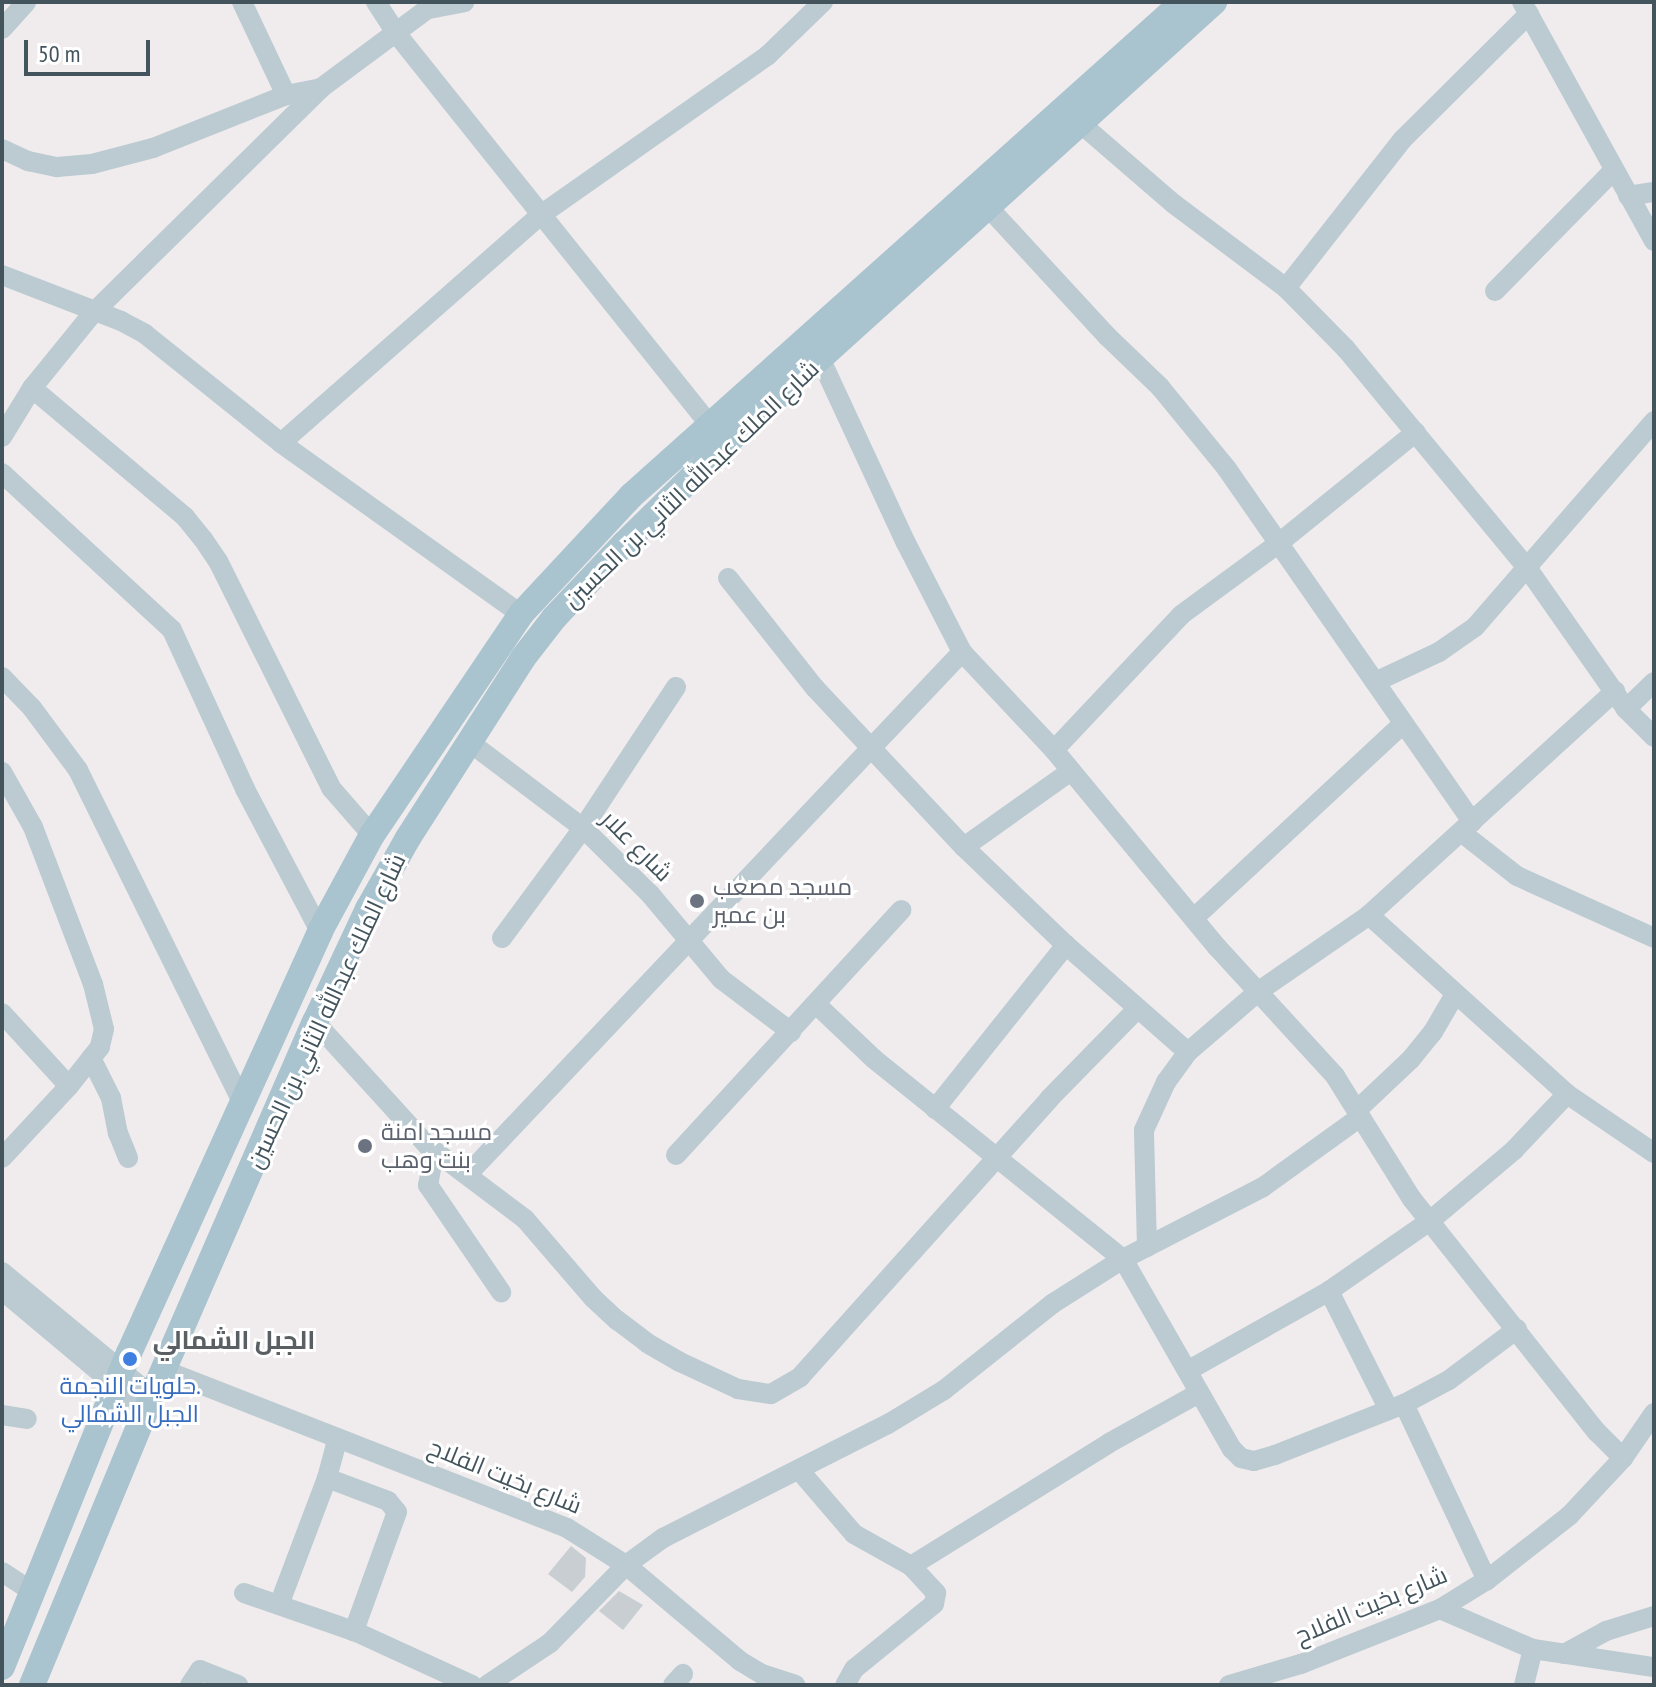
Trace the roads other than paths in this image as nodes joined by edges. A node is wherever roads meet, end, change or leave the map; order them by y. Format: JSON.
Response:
{"nodes":[{"id":1,"x":26,"y":2,"type":"edge"},
{"id":2,"x":242,"y":2,"type":"edge"},
{"id":3,"x":376,"y":2,"type":"edge"},
{"id":4,"x":464,"y":2,"type":"edge"},
{"id":5,"x":823,"y":2,"type":"edge"},
{"id":6,"x":1183,"y":2,"type":"edge"},
{"id":7,"x":1214,"y":2,"type":"edge"},
{"id":8,"x":433,"y":5,"type":"edge"},
{"id":9,"x":1525,"y":8,"type":"edge"},
{"id":10,"x":2,"y":29,"type":"edge"},
{"id":11,"x":396,"y":33,"type":"junction"},
{"id":12,"x":321,"y":88,"type":"junction"},
{"id":13,"x":286,"y":95,"type":"junction"},
{"id":14,"x":1080,"y":123,"type":"junction"},
{"id":15,"x":2,"y":149,"type":"edge"},
{"id":16,"x":1613,"y":171,"type":"junction"},
{"id":17,"x":1654,"y":192,"type":"edge"},
{"id":18,"x":1628,"y":196,"type":"junction"},
{"id":19,"x":988,"y":207,"type":"junction"},
{"id":20,"x":542,"y":214,"type":"junction"},
{"id":21,"x":1654,"y":241,"type":"edge"},
{"id":22,"x":898,"y":274,"type":"junction"},
{"id":23,"x":2,"y":275,"type":"edge"},
{"id":24,"x":1286,"y":288,"type":"junction"},
{"id":25,"x":1495,"y":291,"type":"dead end"},
{"id":26,"x":93,"y":313,"type":"junction"},
{"id":27,"x":849,"y":317,"type":"junction"},
{"id":28,"x":820,"y":358,"type":"junction"},
{"id":29,"x":32,"y":388,"type":"junction"},
{"id":30,"x":8,"y":408,"type":"edge"},
{"id":31,"x":1654,"y":421,"type":"edge"},
{"id":32,"x":709,"y":424,"type":"junction"},
{"id":33,"x":1416,"y":432,"type":"junction"},
{"id":34,"x":2,"y":437,"type":"edge"},
{"id":35,"x":281,"y":443,"type":"junction"},
{"id":36,"x":2,"y":473,"type":"edge"},
{"id":37,"x":1279,"y":543,"type":"junction"},
{"id":38,"x":1528,"y":569,"type":"junction"},
{"id":39,"x":728,"y":578,"type":"dead end"},
{"id":40,"x":521,"y":614,"type":"junction"},
{"id":41,"x":962,"y":652,"type":"junction"},
{"id":42,"x":2,"y":677,"type":"edge"},
{"id":43,"x":1375,"y":682,"type":"junction"},
{"id":44,"x":1654,"y":682,"type":"edge"},
{"id":45,"x":676,"y":687,"type":"dead end"},
{"id":46,"x":1621,"y":700,"type":"junction"},
{"id":47,"x":1402,"y":725,"type":"junction"},
{"id":48,"x":1654,"y":737,"type":"edge"},
{"id":49,"x":468,"y":741,"type":"junction"},
{"id":50,"x":870,"y":748,"type":"junction"},
{"id":51,"x":1054,"y":750,"type":"junction"},
{"id":52,"x":1071,"y":771,"type":"junction"},
{"id":53,"x":2,"y":772,"type":"edge"},
{"id":54,"x":1466,"y":827,"type":"junction"},
{"id":55,"x":583,"y":828,"type":"junction"},
{"id":56,"x":372,"y":835,"type":"junction"},
{"id":57,"x":964,"y":847,"type":"junction"},
{"id":58,"x":901,"y":910,"type":"dead end"},
{"id":59,"x":1369,"y":915,"type":"junction"},
{"id":60,"x":1194,"y":918,"type":"junction"},
{"id":61,"x":320,"y":931,"type":"junction"},
{"id":62,"x":502,"y":938,"type":"dead end"},
{"id":63,"x":1654,"y":938,"type":"edge"},
{"id":64,"x":689,"y":940,"type":"junction"},
{"id":65,"x":1066,"y":945,"type":"junction"},
{"id":66,"x":1259,"y":991,"type":"junction"},
{"id":67,"x":1455,"y":994,"type":"junction"},
{"id":68,"x":816,"y":1004,"type":"junction"},
{"id":69,"x":1138,"y":1008,"type":"junction"},
{"id":70,"x":2,"y":1013,"type":"edge"},
{"id":71,"x":315,"y":1022,"type":"junction"},
{"id":72,"x":791,"y":1032,"type":"junction"},
{"id":73,"x":1188,"y":1052,"type":"junction"},
{"id":74,"x":91,"y":1058,"type":"junction"},
{"id":75,"x":69,"y":1086,"type":"junction"},
{"id":76,"x":1567,"y":1094,"type":"junction"},
{"id":77,"x":244,"y":1106,"type":"junction"},
{"id":78,"x":935,"y":1109,"type":"junction"},
{"id":79,"x":1358,"y":1113,"type":"junction"},
{"id":80,"x":434,"y":1152,"type":"junction"},
{"id":81,"x":1654,"y":1153,"type":"edge"},
{"id":82,"x":676,"y":1155,"type":"dead end"},
{"id":83,"x":2,"y":1157,"type":"edge"},
{"id":84,"x":128,"y":1158,"type":"dead end"},
{"id":85,"x":998,"y":1158,"type":"junction"},
{"id":86,"x":468,"y":1174,"type":"junction"},
{"id":87,"x":1431,"y":1220,"type":"junction"},
{"id":88,"x":1147,"y":1247,"type":"junction"},
{"id":89,"x":1123,"y":1259,"type":"junction"},
{"id":90,"x":2,"y":1272,"type":"edge"},
{"id":91,"x":2,"y":1290,"type":"edge"},
{"id":92,"x":1329,"y":1291,"type":"junction"},
{"id":93,"x":501,"y":1292,"type":"dead end"},
{"id":94,"x":1517,"y":1329,"type":"junction"},
{"id":95,"x":164,"y":1370,"type":"junction"},
{"id":96,"x":1189,"y":1370,"type":"junction"},
{"id":97,"x":119,"y":1380,"type":"junction"},
{"id":98,"x":1199,"y":1393,"type":"junction"},
{"id":99,"x":149,"y":1404,"type":"junction"},
{"id":100,"x":1397,"y":1407,"type":"junction"},
{"id":101,"x":1654,"y":1413,"type":"edge"},
{"id":102,"x":2,"y":1415,"type":"edge"},
{"id":103,"x":27,"y":1419,"type":"dead end"},
{"id":104,"x":337,"y":1441,"type":"junction"},
{"id":105,"x":1623,"y":1458,"type":"junction"},
{"id":106,"x":800,"y":1471,"type":"junction"},
{"id":107,"x":327,"y":1478,"type":"junction"},
{"id":108,"x":626,"y":1565,"type":"junction"},
{"id":109,"x":911,"y":1566,"type":"junction"},
{"id":110,"x":2,"y":1572,"type":"edge"},
{"id":111,"x":1487,"y":1580,"type":"junction"},
{"id":112,"x":34,"y":1593,"type":"junction"},
{"id":113,"x":244,"y":1593,"type":"dead end"},
{"id":114,"x":279,"y":1605,"type":"junction"},
{"id":115,"x":1440,"y":1609,"type":"junction"},
{"id":116,"x":1654,"y":1616,"type":"edge"},
{"id":117,"x":354,"y":1631,"type":"junction"},
{"id":118,"x":1533,"y":1649,"type":"junction"},
{"id":119,"x":1564,"y":1654,"type":"junction"},
{"id":120,"x":2,"y":1667,"type":"edge"},
{"id":121,"x":1654,"y":1667,"type":"edge"},
{"id":122,"x":501,"y":1682,"type":"edge"},
{"id":123,"x":32,"y":1685,"type":"edge"},
{"id":124,"x":190,"y":1685,"type":"edge"},
{"id":125,"x":238,"y":1685,"type":"edge"},
{"id":126,"x":472,"y":1685,"type":"edge"},
{"id":127,"x":795,"y":1685,"type":"edge"},
{"id":128,"x":845,"y":1685,"type":"edge"},
{"id":129,"x":1229,"y":1685,"type":"edge"},
{"id":130,"x":1524,"y":1685,"type":"edge"}],
"edges":[{"from":1,"to":10,"type":"street"},
{"from":2,"to":13,"type":"street"},
{"from":3,"to":11,"type":"street"},
{"from":4,"to":8,"type":"street"},
{"from":5,"to":20,"type":"street"},
{"from":6,"to":22,"type":"main road","name":"شارع الملك عبدالله الثاني بن الحسين"},
{"from":7,"to":14,"type":"main road","name":"شارع الملك عبدالله الثاني بن الحسين"},
{"from":8,"to":11,"type":"street"},
{"from":9,"to":16,"type":"street"},
{"from":9,"to":24,"type":"street"},
{"from":11,"to":12,"type":"street"},
{"from":11,"to":20,"type":"street"},
{"from":12,"to":13,"type":"street"},
{"from":12,"to":26,"type":"street"},
{"from":13,"to":15,"type":"street"},
{"from":14,"to":19,"type":"main road","name":"شارع الملك عبدالله الثاني بن الحسين"},
{"from":14,"to":24,"type":"street"},
{"from":16,"to":18,"type":"street"},
{"from":16,"to":25,"type":"street"},
{"from":17,"to":18,"type":"street"},
{"from":18,"to":21,"type":"street"},
{"from":19,"to":22,"type":"main road","name":"شارع الملك عبدالله الثاني بن الحسين"},
{"from":19,"to":37,"type":"street"},
{"from":20,"to":32,"type":"street"},
{"from":20,"to":35,"type":"street"},
{"from":22,"to":27,"type":"main road","name":"شارع الملك عبدالله الثاني بن الحسين"},
{"from":23,"to":26,"type":"street"},
{"from":24,"to":33,"type":"street"},
{"from":26,"to":29,"type":"street"},
{"from":26,"to":35,"type":"street"},
{"from":27,"to":28,"type":"main road","name":"شارع الملك عبدالله الثاني بن الحسين"},
{"from":27,"to":32,"type":"main road","name":"شارع الملك عبدالله الثاني بن الحسين"},
{"from":28,"to":41,"type":"street"},
{"from":28,"to":49,"type":"main road","name":"شارع الملك عبدالله الثاني بن الحسين"},
{"from":29,"to":30,"type":"street"},
{"from":29,"to":56,"type":"street"},
{"from":30,"to":34,"type":"street"},
{"from":31,"to":38,"type":"street"},
{"from":32,"to":40,"type":"main road","name":"شارع الملك عبدالله الثاني بن الحسين"},
{"from":33,"to":37,"type":"street"},
{"from":33,"to":38,"type":"street"},
{"from":35,"to":40,"type":"street"},
{"from":36,"to":61,"type":"street"},
{"from":37,"to":43,"type":"street"},
{"from":37,"to":51,"type":"street"},
{"from":38,"to":43,"type":"street"},
{"from":38,"to":46,"type":"street"},
{"from":39,"to":50,"type":"street"},
{"from":40,"to":56,"type":"main road","name":"شارع الملك عبدالله الثاني بن الحسين"},
{"from":41,"to":50,"type":"street"},
{"from":41,"to":51,"type":"street"},
{"from":42,"to":77,"type":"street"},
{"from":43,"to":47,"type":"street"},
{"from":44,"to":46,"type":"street"},
{"from":45,"to":55,"type":"street"},
{"from":46,"to":48,"type":"street"},
{"from":46,"to":54,"type":"street"},
{"from":47,"to":54,"type":"street"},
{"from":47,"to":60,"type":"street"},
{"from":49,"to":55,"type":"street","name":"شارع علار"},
{"from":49,"to":71,"type":"main road","name":"شارع الملك عبدالله الثاني بن الحسين"},
{"from":50,"to":57,"type":"street"},
{"from":50,"to":64,"type":"street"},
{"from":51,"to":52,"type":"street"},
{"from":52,"to":57,"type":"street"},
{"from":52,"to":60,"type":"street"},
{"from":53,"to":74,"type":"street"},
{"from":54,"to":59,"type":"street"},
{"from":54,"to":63,"type":"street"},
{"from":55,"to":62,"type":"street"},
{"from":55,"to":64,"type":"street","name":"شارع علار"},
{"from":56,"to":61,"type":"main road","name":"شارع الملك عبدالله الثاني بن الحسين"},
{"from":57,"to":65,"type":"street"},
{"from":58,"to":68,"type":"street"},
{"from":59,"to":66,"type":"street"},
{"from":59,"to":67,"type":"street"},
{"from":60,"to":66,"type":"street"},
{"from":61,"to":77,"type":"main road","name":"شارع الملك عبدالله الثاني بن الحسين"},
{"from":64,"to":72,"type":"street","name":"شارع علار"},
{"from":64,"to":86,"type":"street"},
{"from":65,"to":69,"type":"street"},
{"from":65,"to":78,"type":"street"},
{"from":66,"to":73,"type":"street"},
{"from":66,"to":79,"type":"street"},
{"from":67,"to":76,"type":"street"},
{"from":67,"to":79,"type":"street"},
{"from":68,"to":72,"type":"street"},
{"from":68,"to":78,"type":"street"},
{"from":69,"to":73,"type":"street"},
{"from":69,"to":85,"type":"street"},
{"from":70,"to":75,"type":"street"},
{"from":71,"to":80,"type":"street"},
{"from":71,"to":95,"type":"main road","name":"شارع الملك عبدالله الثاني بن الحسين"},
{"from":72,"to":82,"type":"street"},
{"from":73,"to":88,"type":"street"},
{"from":74,"to":75,"type":"street"},
{"from":74,"to":84,"type":"street"},
{"from":75,"to":83,"type":"street"},
{"from":76,"to":81,"type":"street"},
{"from":76,"to":87,"type":"street"},
{"from":77,"to":97,"type":"main road","name":"شارع الملك عبدالله الثاني بن الحسين"},
{"from":78,"to":85,"type":"street"},
{"from":79,"to":87,"type":"street"},
{"from":79,"to":88,"type":"street"},
{"from":80,"to":86,"type":"street"},
{"from":80,"to":93,"type":"street"},
{"from":85,"to":86,"type":"street"},
{"from":85,"to":89,"type":"street"},
{"from":87,"to":92,"type":"street"},
{"from":87,"to":94,"type":"street"},
{"from":88,"to":89,"type":"street"},
{"from":89,"to":96,"type":"street"},
{"from":89,"to":106,"type":"street"},
{"from":90,"to":97,"type":"street"},
{"from":91,"to":97,"type":"street"},
{"from":92,"to":96,"type":"street"},
{"from":92,"to":100,"type":"street"},
{"from":94,"to":100,"type":"street"},
{"from":94,"to":105,"type":"street"},
{"from":95,"to":99,"type":"main road","name":"شارع الملك عبدالله الثاني بن الحسين"},
{"from":95,"to":104,"type":"street","name":"شارع بخيت الفلاح"},
{"from":96,"to":98,"type":"street"},
{"from":97,"to":99,"type":"street"},
{"from":97,"to":112,"type":"main road","name":"شارع الملك عبدالله الثاني بن الحسين"},
{"from":98,"to":100,"type":"street"},
{"from":98,"to":109,"type":"street"},
{"from":99,"to":123,"type":"main road","name":"شارع الملك عبدالله الثاني بن الحسين"},
{"from":100,"to":111,"type":"street"},
{"from":101,"to":105,"type":"street","name":"شارع بخيت الفلاح"},
{"from":102,"to":103,"type":"street"},
{"from":104,"to":107,"type":"street"},
{"from":104,"to":108,"type":"street","name":"شارع بخيت الفلاح"},
{"from":105,"to":111,"type":"street","name":"شارع بخيت الفلاح"},
{"from":106,"to":108,"type":"street"},
{"from":106,"to":109,"type":"street"},
{"from":107,"to":114,"type":"street"},
{"from":107,"to":117,"type":"street"},
{"from":108,"to":122,"type":"street"},
{"from":108,"to":127,"type":"street","name":"شارع بخيت الفلاح"},
{"from":109,"to":128,"type":"street"},
{"from":110,"to":112,"type":"street"},
{"from":111,"to":115,"type":"street","name":"شارع بخيت الفلاح"},
{"from":112,"to":120,"type":"main road","name":"شارع الملك عبدالله الثاني بن الحسين"},
{"from":113,"to":114,"type":"street"},
{"from":114,"to":117,"type":"street"},
{"from":115,"to":118,"type":"street"},
{"from":115,"to":129,"type":"street","name":"شارع بخيت الفلاح"},
{"from":116,"to":119,"type":"street"},
{"from":117,"to":126,"type":"street"},
{"from":118,"to":119,"type":"street"},
{"from":118,"to":130,"type":"street"},
{"from":119,"to":121,"type":"street"},
{"from":124,"to":125,"type":"street"}]}
